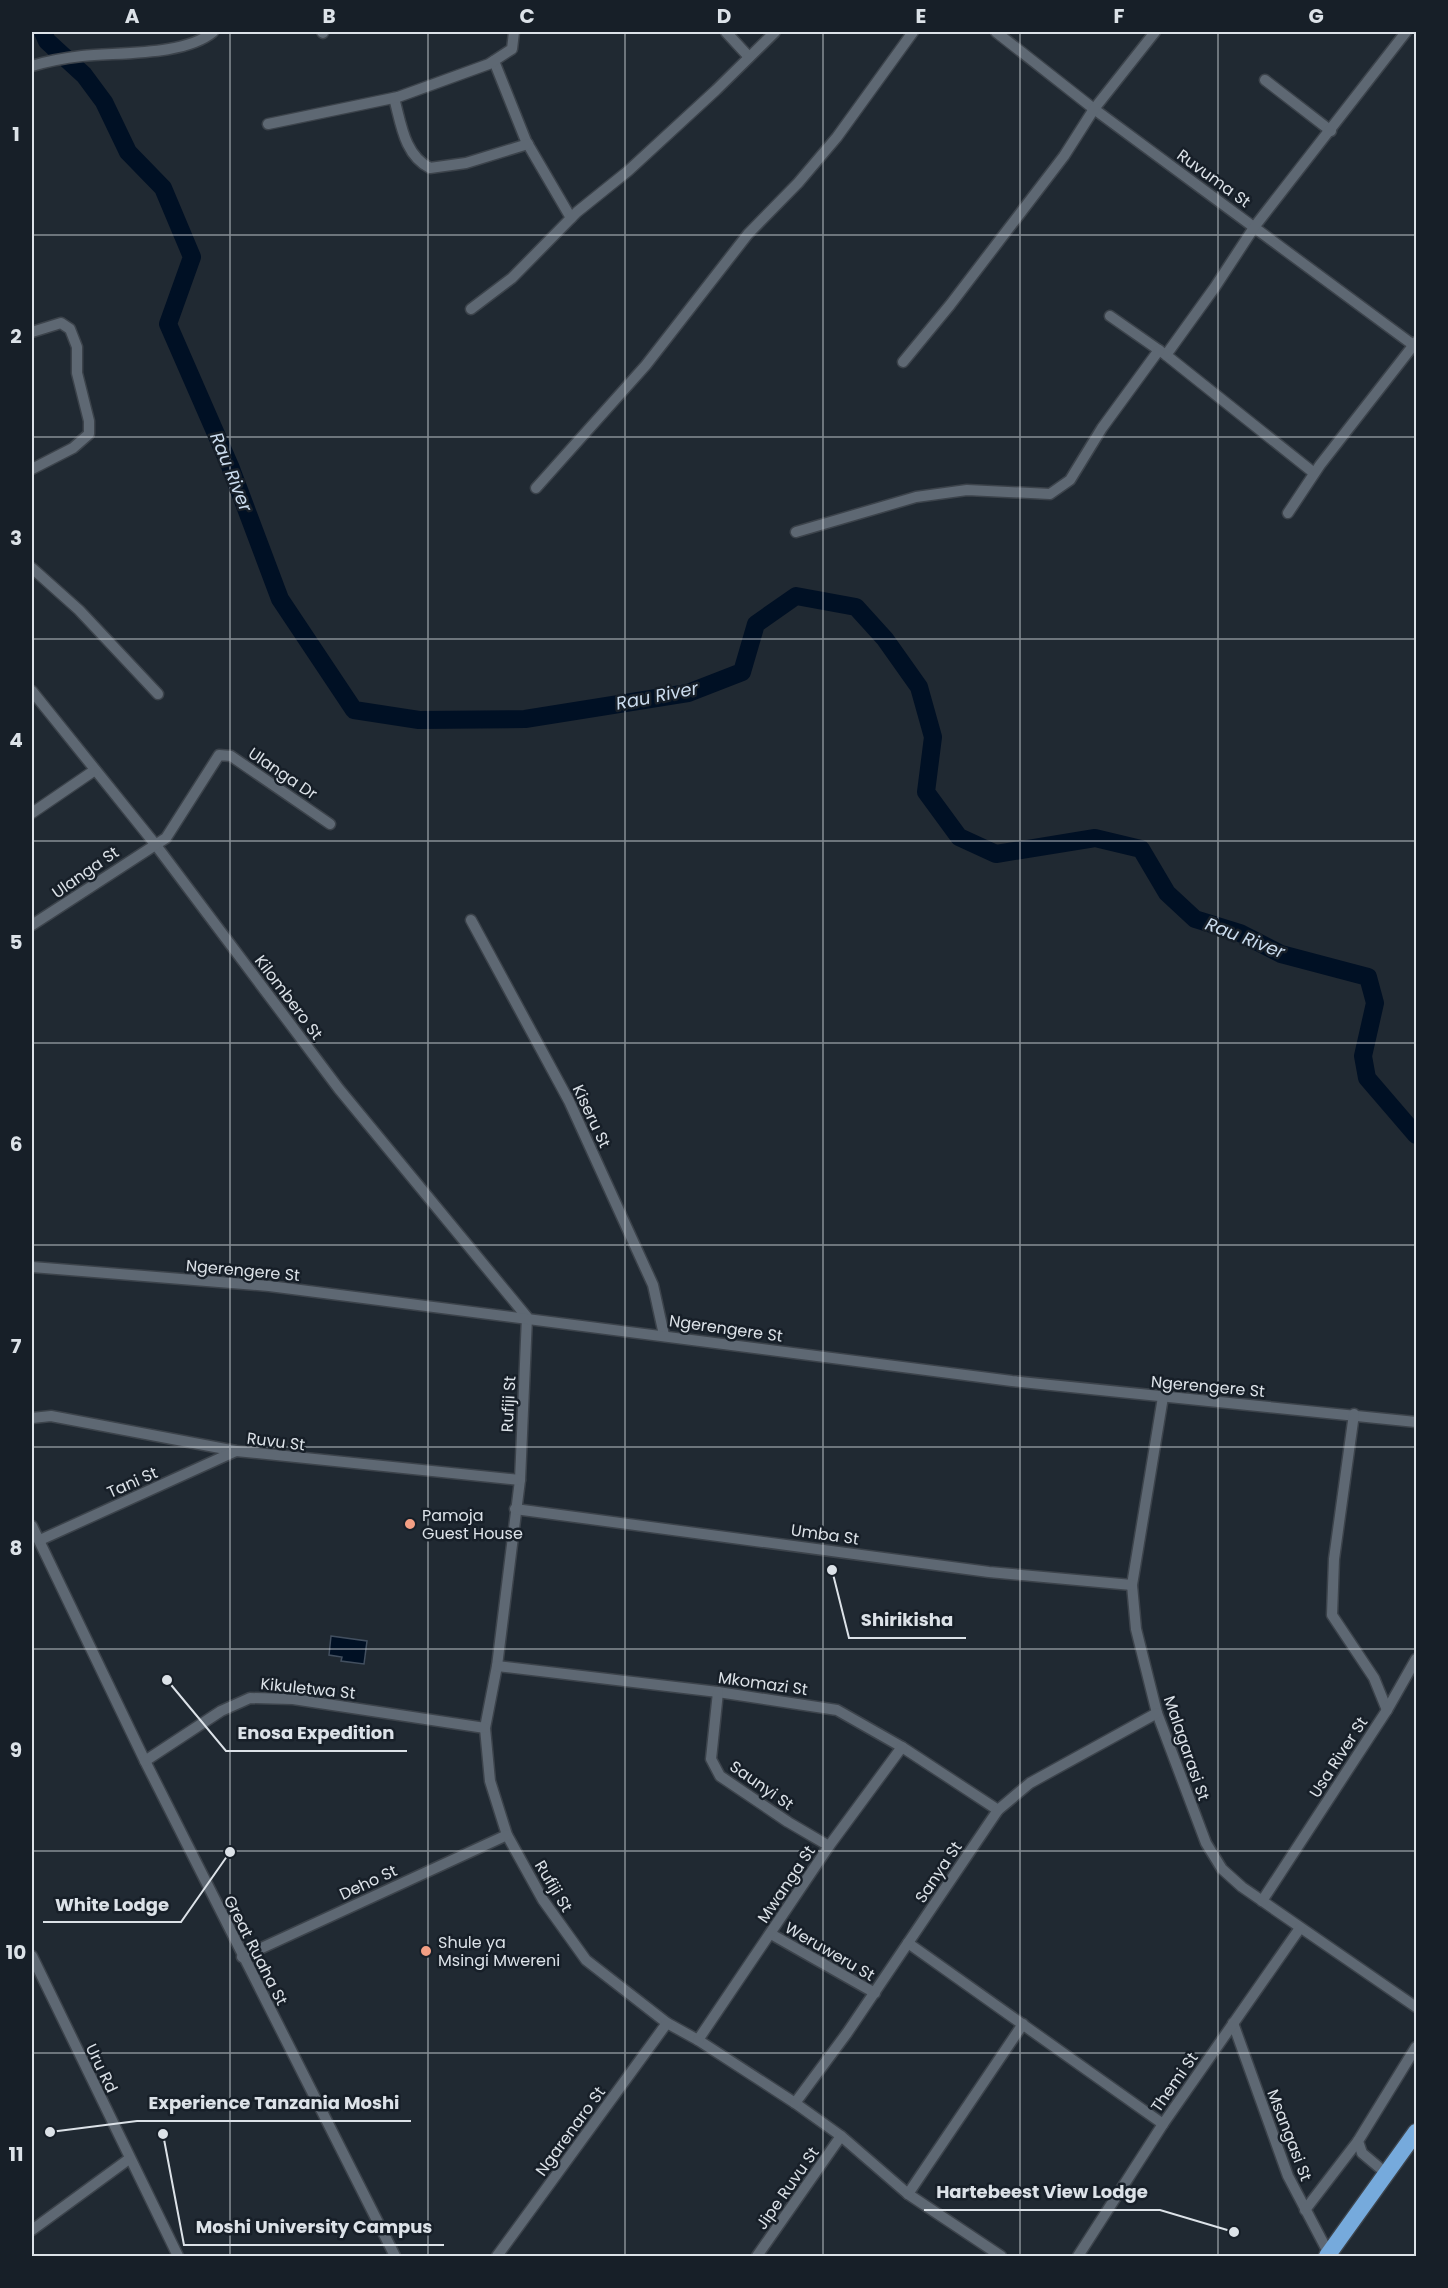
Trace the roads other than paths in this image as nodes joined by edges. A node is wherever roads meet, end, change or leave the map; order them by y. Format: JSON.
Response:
{"nodes":[{"id":1,"x":213,"y":32,"type":"edge"},
{"id":2,"x":514,"y":32,"type":"edge"},
{"id":3,"x":726,"y":32,"type":"edge"},
{"id":4,"x":775,"y":32,"type":"edge"},
{"id":5,"x":913,"y":32,"type":"edge"},
{"id":6,"x":996,"y":32,"type":"edge"},
{"id":7,"x":1155,"y":32,"type":"edge"},
{"id":8,"x":1406,"y":32,"type":"edge"},
{"id":9,"x":749,"y":57,"type":"junction"},
{"id":10,"x":494,"y":61,"type":"junction"},
{"id":11,"x":34,"y":65,"type":"edge"},
{"id":12,"x":1265,"y":80,"type":"dead end"},
{"id":13,"x":394,"y":98,"type":"junction"},
{"id":14,"x":1094,"y":109,"type":"junction"},
{"id":15,"x":268,"y":124,"type":"dead end"},
{"id":16,"x":1331,"y":131,"type":"junction"},
{"id":17,"x":528,"y":144,"type":"junction"},
{"id":18,"x":571,"y":218,"type":"junction"},
{"id":19,"x":1255,"y":225,"type":"junction"},
{"id":20,"x":471,"y":309,"type":"dead end"},
{"id":21,"x":1110,"y":316,"type":"dead end"},
{"id":22,"x":32,"y":332,"type":"edge"},
{"id":23,"x":1416,"y":345,"type":"edge"},
{"id":24,"x":1162,"y":353,"type":"junction"},
{"id":25,"x":903,"y":362,"type":"dead end"},
{"id":26,"x":32,"y":469,"type":"edge"},
{"id":27,"x":1314,"y":473,"type":"junction"},
{"id":28,"x":536,"y":488,"type":"dead end"},
{"id":29,"x":1288,"y":513,"type":"dead end"},
{"id":30,"x":796,"y":531,"type":"dead end"},
{"id":31,"x":32,"y":568,"type":"edge"},
{"id":32,"x":32,"y":692,"type":"edge"},
{"id":33,"x":158,"y":694,"type":"dead end"},
{"id":34,"x":95,"y":770,"type":"junction"},
{"id":35,"x":32,"y":813,"type":"edge"},
{"id":36,"x":330,"y":824,"type":"dead end"},
{"id":37,"x":155,"y":844,"type":"junction"},
{"id":38,"x":471,"y":920,"type":"dead end"},
{"id":39,"x":32,"y":925,"type":"edge"},
{"id":40,"x":32,"y":1267,"type":"edge"},
{"id":41,"x":527,"y":1317,"type":"junction"},
{"id":42,"x":664,"y":1335,"type":"junction"},
{"id":43,"x":1163,"y":1397,"type":"junction"},
{"id":44,"x":1354,"y":1414,"type":"junction"},
{"id":45,"x":32,"y":1418,"type":"edge"},
{"id":46,"x":1416,"y":1422,"type":"edge"},
{"id":47,"x":236,"y":1451,"type":"junction"},
{"id":48,"x":519,"y":1480,"type":"junction"},
{"id":49,"x":515,"y":1509,"type":"junction"},
{"id":50,"x":32,"y":1526,"type":"edge"},
{"id":51,"x":40,"y":1540,"type":"junction"},
{"id":52,"x":1132,"y":1586,"type":"junction"},
{"id":53,"x":1416,"y":1659,"type":"edge"},
{"id":54,"x":497,"y":1666,"type":"junction"},
{"id":55,"x":718,"y":1692,"type":"junction"},
{"id":56,"x":1387,"y":1710,"type":"junction"},
{"id":57,"x":1157,"y":1713,"type":"junction"},
{"id":58,"x":485,"y":1728,"type":"junction"},
{"id":59,"x":902,"y":1747,"type":"junction"},
{"id":60,"x":145,"y":1761,"type":"junction"},
{"id":61,"x":998,"y":1810,"type":"junction"},
{"id":62,"x":507,"y":1835,"type":"junction"},
{"id":63,"x":829,"y":1846,"type":"junction"},
{"id":64,"x":1262,"y":1901,"type":"junction"},
{"id":65,"x":1300,"y":1928,"type":"junction"},
{"id":66,"x":771,"y":1934,"type":"junction"},
{"id":67,"x":908,"y":1943,"type":"junction"},
{"id":68,"x":32,"y":1956,"type":"edge"},
{"id":69,"x":242,"y":1957,"type":"junction"},
{"id":70,"x":875,"y":1993,"type":"junction"},
{"id":71,"x":1416,"y":2007,"type":"edge"},
{"id":72,"x":667,"y":2023,"type":"junction"},
{"id":73,"x":1233,"y":2023,"type":"junction"},
{"id":74,"x":1023,"y":2024,"type":"junction"},
{"id":75,"x":698,"y":2040,"type":"junction"},
{"id":76,"x":1416,"y":2047,"type":"edge"},
{"id":77,"x":795,"y":2103,"type":"junction"},
{"id":78,"x":1163,"y":2124,"type":"junction"},
{"id":79,"x":1416,"y":2132,"type":"edge"},
{"id":80,"x":841,"y":2136,"type":"junction"},
{"id":81,"x":1358,"y":2141,"type":"junction"},
{"id":82,"x":129,"y":2158,"type":"junction"},
{"id":83,"x":1387,"y":2174,"type":"junction"},
{"id":84,"x":908,"y":2194,"type":"junction"},
{"id":85,"x":1305,"y":2210,"type":"junction"},
{"id":86,"x":32,"y":2230,"type":"edge"},
{"id":87,"x":1328,"y":2255,"type":"edge"},
{"id":88,"x":178,"y":2256,"type":"edge"},
{"id":89,"x":395,"y":2256,"type":"edge"},
{"id":90,"x":497,"y":2256,"type":"edge"},
{"id":91,"x":757,"y":2256,"type":"edge"},
{"id":92,"x":1001,"y":2256,"type":"edge"},
{"id":93,"x":1078,"y":2256,"type":"edge"}],
"edges":[{"from":1,"to":11,"type":"street"},
{"from":2,"to":10,"type":"street"},
{"from":3,"to":9,"type":"street"},
{"from":4,"to":9,"type":"street"},
{"from":5,"to":28,"type":"street"},
{"from":6,"to":14,"type":"street","name":"Ruvuma St"},
{"from":7,"to":14,"type":"street"},
{"from":8,"to":16,"type":"street"},
{"from":9,"to":18,"type":"street"},
{"from":10,"to":13,"type":"street"},
{"from":10,"to":17,"type":"street"},
{"from":12,"to":16,"type":"street"},
{"from":13,"to":15,"type":"street"},
{"from":13,"to":17,"type":"street"},
{"from":14,"to":19,"type":"street","name":"Ruvuma St"},
{"from":14,"to":25,"type":"street"},
{"from":16,"to":19,"type":"street"},
{"from":17,"to":18,"type":"street"},
{"from":18,"to":20,"type":"street"},
{"from":19,"to":23,"type":"street","name":"Ruvuma St"},
{"from":19,"to":24,"type":"street"},
{"from":21,"to":24,"type":"street"},
{"from":22,"to":26,"type":"street"},
{"from":23,"to":27,"type":"street"},
{"from":24,"to":27,"type":"street"},
{"from":24,"to":30,"type":"street"},
{"from":27,"to":29,"type":"street"},
{"from":31,"to":33,"type":"street"},
{"from":32,"to":34,"type":"street","name":"Kilombero St"},
{"from":34,"to":35,"type":"street"},
{"from":34,"to":37,"type":"street","name":"Kilombero St"},
{"from":36,"to":37,"type":"street","name":"Ulanga Dr"},
{"from":37,"to":39,"type":"street","name":"Ulanga St"},
{"from":37,"to":41,"type":"street","name":"Kilombero St"},
{"from":38,"to":42,"type":"street","name":"Kiseru St"},
{"from":40,"to":41,"type":"street","name":"Ngerengere St"},
{"from":41,"to":42,"type":"street","name":"Ngerengere St"},
{"from":41,"to":48,"type":"street","name":"Rufiji St"},
{"from":42,"to":43,"type":"street","name":"Ngerengere St"},
{"from":43,"to":44,"type":"street","name":"Ngerengere St"},
{"from":43,"to":52,"type":"street","name":"Malagarasi St"},
{"from":44,"to":46,"type":"street","name":"Ngerengere St"},
{"from":44,"to":56,"type":"street","name":"Usa River St"},
{"from":45,"to":47,"type":"street","name":"Ruvu St"},
{"from":47,"to":48,"type":"street","name":"Ruvu St"},
{"from":47,"to":51,"type":"street","name":"Tani St"},
{"from":48,"to":49,"type":"street","name":"Rufiji St"},
{"from":49,"to":52,"type":"street","name":"Umba St"},
{"from":49,"to":54,"type":"street","name":"Rufiji St"},
{"from":50,"to":51,"type":"street","name":"Great Ruaha St"},
{"from":51,"to":60,"type":"street","name":"Great Ruaha St"},
{"from":52,"to":57,"type":"street","name":"Malagarasi St"},
{"from":53,"to":56,"type":"street"},
{"from":54,"to":55,"type":"street","name":"Mkomazi St"},
{"from":54,"to":58,"type":"street","name":"Rufiji St"},
{"from":55,"to":59,"type":"street","name":"Mkomazi St"},
{"from":55,"to":63,"type":"street","name":"Saunyi St"},
{"from":56,"to":64,"type":"street","name":"Usa River St"},
{"from":57,"to":61,"type":"street","name":"Sanya St"},
{"from":57,"to":64,"type":"street","name":"Malagarasi St"},
{"from":58,"to":60,"type":"street","name":"Kikuletwa St"},
{"from":58,"to":62,"type":"street","name":"Rufiji St"},
{"from":59,"to":61,"type":"street","name":"Mkomazi St"},
{"from":59,"to":63,"type":"street","name":"Mwanga St"},
{"from":60,"to":69,"type":"street","name":"Great Ruaha St"},
{"from":61,"to":67,"type":"street","name":"Sanya St"},
{"from":62,"to":69,"type":"street","name":"Deho St"},
{"from":62,"to":72,"type":"street","name":"Rufiji St"},
{"from":63,"to":66,"type":"street","name":"Mwanga St"},
{"from":64,"to":65,"type":"street","name":"Malagarasi St"},
{"from":65,"to":71,"type":"street","name":"Malagarasi St"},
{"from":65,"to":73,"type":"street","name":"Themi St"},
{"from":66,"to":70,"type":"street","name":"Weruweru St"},
{"from":66,"to":75,"type":"street","name":"Mwanga St"},
{"from":67,"to":70,"type":"street","name":"Sanya St"},
{"from":67,"to":74,"type":"street"},
{"from":68,"to":82,"type":"street","name":"Uru Rd"},
{"from":69,"to":89,"type":"street","name":"Great Ruaha St"},
{"from":70,"to":77,"type":"street","name":"Sanya St"},
{"from":72,"to":75,"type":"street","name":"Rufiji St"},
{"from":72,"to":90,"type":"street","name":"Ngarenaro St"},
{"from":73,"to":78,"type":"street","name":"Themi St"},
{"from":73,"to":85,"type":"street","name":"Msangasi St"},
{"from":74,"to":78,"type":"street"},
{"from":74,"to":84,"type":"street"},
{"from":75,"to":77,"type":"street","name":"Rufiji St"},
{"from":76,"to":81,"type":"street"},
{"from":77,"to":80,"type":"street","name":"Rufiji St"},
{"from":78,"to":93,"type":"street","name":"Themi St"},
{"from":79,"to":83,"type":"highway"},
{"from":80,"to":84,"type":"street","name":"Rufiji St"},
{"from":80,"to":91,"type":"street","name":"Jipe Ruvu St"},
{"from":81,"to":83,"type":"street"},
{"from":81,"to":85,"type":"street"},
{"from":82,"to":86,"type":"street"},
{"from":82,"to":88,"type":"street","name":"Uru Rd"},
{"from":83,"to":87,"type":"highway"},
{"from":84,"to":92,"type":"street","name":"Rufiji St"},
{"from":85,"to":87,"type":"street","name":"Msangasi St"}]}
